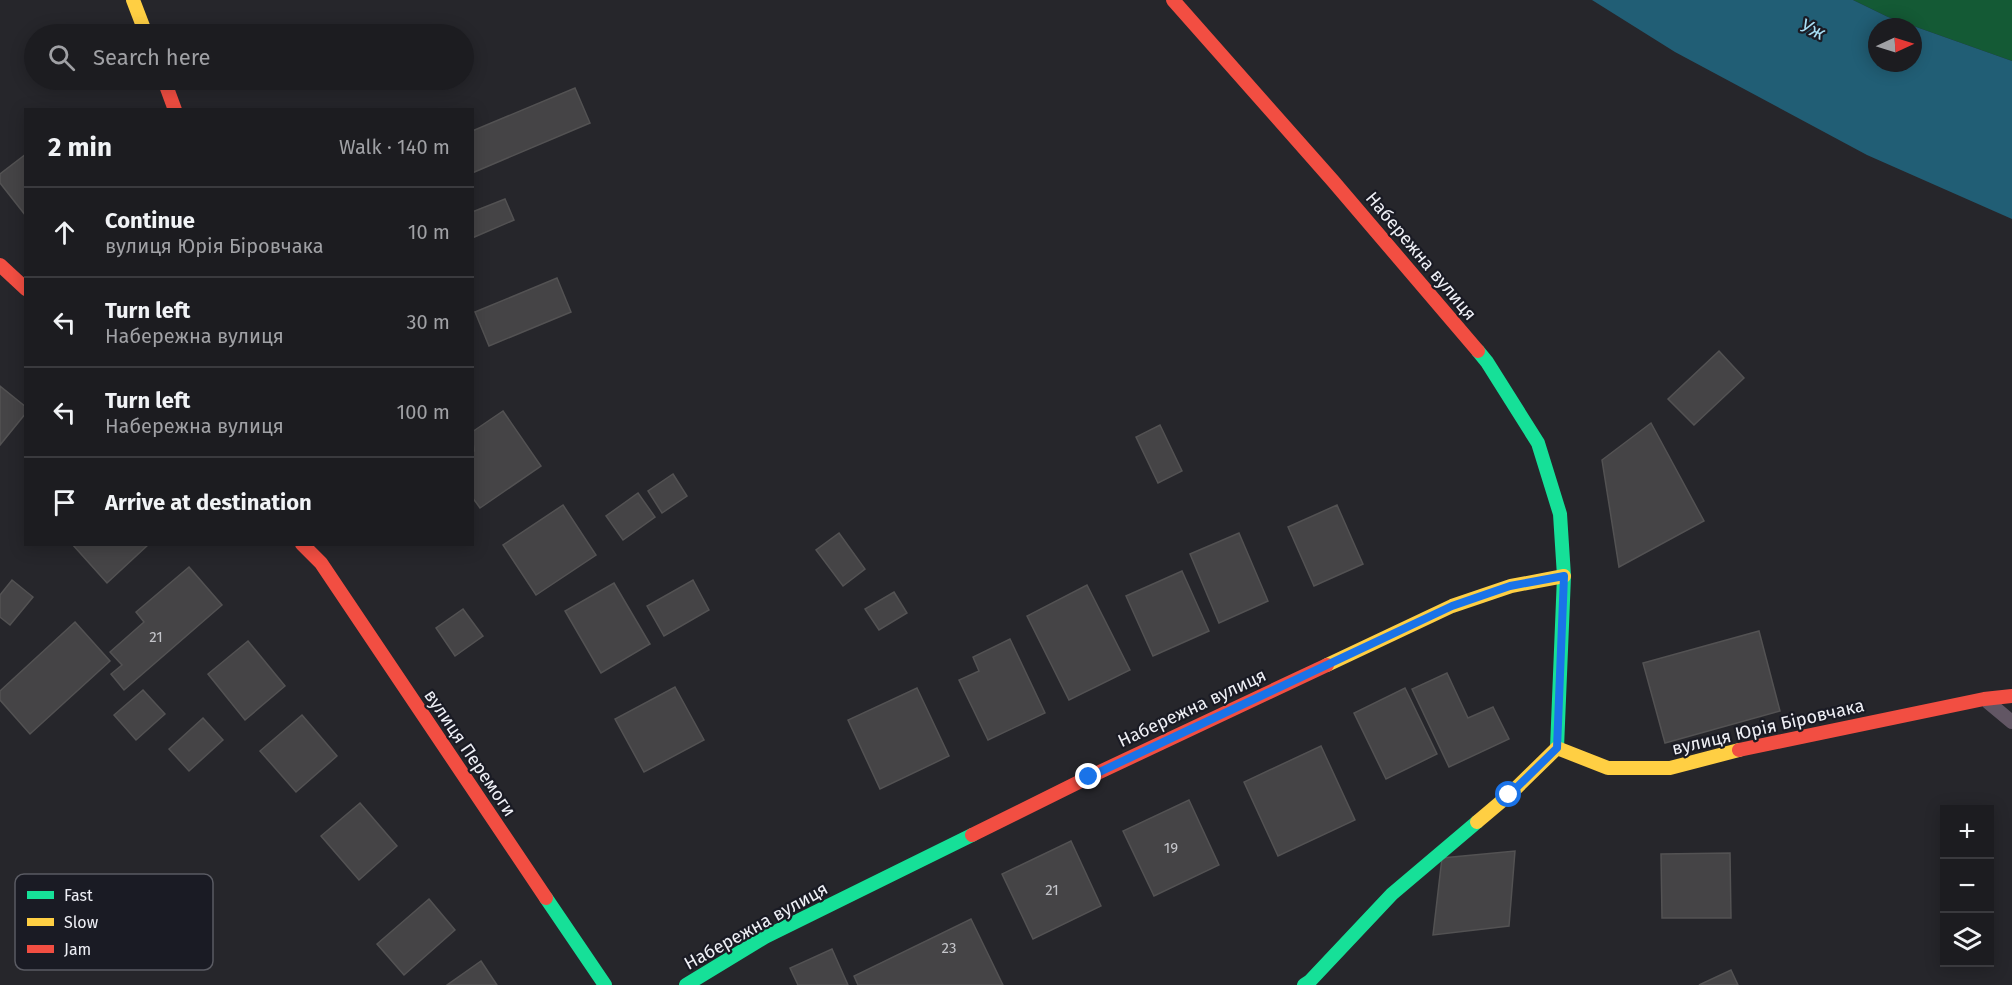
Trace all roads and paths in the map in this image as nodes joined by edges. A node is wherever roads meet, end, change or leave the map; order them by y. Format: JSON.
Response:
{"nodes":[{"id":1,"x":133,"y":0,"type":"edge"},
{"id":2,"x":1173,"y":0,"type":"edge"},
{"id":3,"x":142,"y":24,"type":"edge"},
{"id":4,"x":168,"y":90,"type":"edge"},
{"id":5,"x":174,"y":108,"type":"edge"},
{"id":6,"x":0,"y":265,"type":"edge"},
{"id":7,"x":24,"y":287,"type":"edge"},
{"id":8,"x":304,"y":546,"type":"edge"},
{"id":9,"x":321,"y":546,"type":"edge"},
{"id":10,"x":321,"y":563,"type":"junction"},
{"id":11,"x":1564,"y":576,"type":"junction"},
{"id":12,"x":2012,"y":696,"type":"edge"},
{"id":13,"x":1984,"y":699,"type":"junction"},
{"id":14,"x":2012,"y":722,"type":"edge"},
{"id":15,"x":1557,"y":748,"type":"junction"},
{"id":16,"x":605,"y":985,"type":"edge"},
{"id":17,"x":686,"y":985,"type":"edge"},
{"id":18,"x":1304,"y":985,"type":"edge"}],
"edges":[{"from":1,"to":3,"type":"street"},
{"from":2,"to":11,"type":"street","name":"Набережна вулиця"},
{"from":4,"to":5,"type":"street"},
{"from":6,"to":7,"type":"street"},
{"from":8,"to":10,"type":"street","name":"вулиця Перемоги"},
{"from":9,"to":10,"type":"street"},
{"from":10,"to":16,"type":"street","name":"вулиця Перемоги"},
{"from":11,"to":15,"type":"street","name":"Набережна вулиця"},
{"from":11,"to":17,"type":"street","name":"Набережна вулиця"},
{"from":12,"to":13,"type":"street","name":"вулиця Юрія Біровчака"},
{"from":13,"to":14,"type":"lane"},
{"from":13,"to":15,"type":"street","name":"вулиця Юрія Біровчака"},
{"from":15,"to":18,"type":"street"}]}
